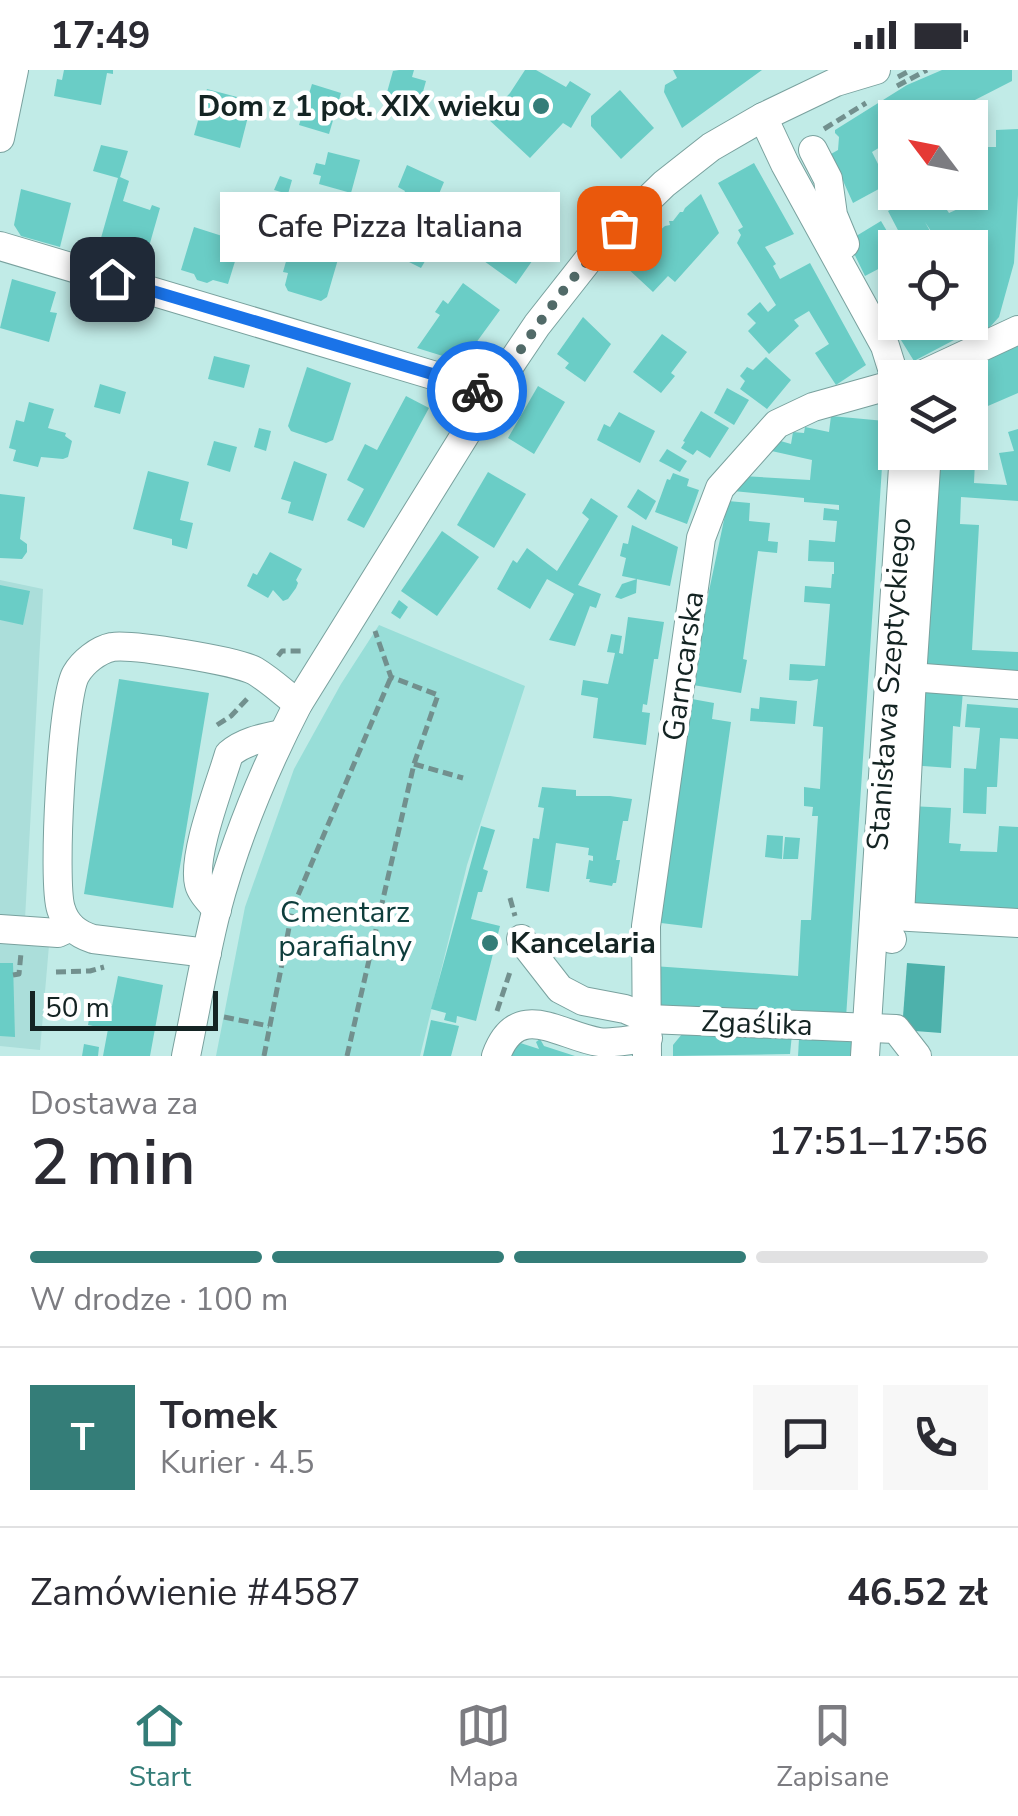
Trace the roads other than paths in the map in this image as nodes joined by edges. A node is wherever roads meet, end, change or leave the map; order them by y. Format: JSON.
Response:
{"nodes":[{"id":1,"x":14,"y":70,"type":"edge"},
{"id":2,"x":844,"y":76,"type":"edge"},
{"id":3,"x":884,"y":84,"type":"edge"},
{"id":4,"x":763,"y":117,"type":"junction"},
{"id":5,"x":0,"y":138,"type":"edge"},
{"id":6,"x":813,"y":150,"type":"road end"},
{"id":7,"x":0,"y":246,"type":"edge"},
{"id":8,"x":1018,"y":330,"type":"edge"},
{"id":9,"x":889,"y":360,"type":"edge"},
{"id":10,"x":907,"y":360,"type":"edge"},
{"id":11,"x":953,"y":360,"type":"edge"},
{"id":12,"x":878,"y":386,"type":"edge"},
{"id":13,"x":488,"y":398,"type":"junction"},
{"id":14,"x":904,"y":470,"type":"edge"},
{"id":15,"x":925,"y":470,"type":"edge"},
{"id":16,"x":901,"y":677,"type":"junction"},
{"id":17,"x":1018,"y":685,"type":"edge"},
{"id":18,"x":298,"y":704,"type":"junction"},
{"id":19,"x":282,"y":734,"type":"junction"},
{"id":20,"x":217,"y":910,"type":"junction"},
{"id":21,"x":889,"y":923,"type":"junction"},
{"id":22,"x":1018,"y":923,"type":"edge"},
{"id":23,"x":71,"y":927,"type":"junction"},
{"id":24,"x":0,"y":929,"type":"edge"},
{"id":25,"x":520,"y":939,"type":"road end"},
{"id":26,"x":207,"y":953,"type":"junction"},
{"id":27,"x":876,"y":1028,"type":"junction"},
{"id":28,"x":648,"y":1038,"type":"edge"},
{"id":29,"x":497,"y":1054,"type":"edge"},
{"id":30,"x":186,"y":1056,"type":"edge"},
{"id":31,"x":865,"y":1056,"type":"edge"},
{"id":32,"x":917,"y":1056,"type":"edge"}],
"edges":[{"from":1,"to":5,"type":"street"},
{"from":2,"to":3,"type":"street"},
{"from":2,"to":4,"type":"street"},
{"from":4,"to":9,"type":"street"},
{"from":4,"to":13,"type":"street"},
{"from":6,"to":10,"type":"street"},
{"from":7,"to":13,"type":"street"},
{"from":8,"to":11,"type":"street"},
{"from":12,"to":28,"type":"street","name":"Garncarska"},
{"from":13,"to":18,"type":"street"},
{"from":14,"to":16,"type":"street","name":"Stanisława Szeptyckiego"},
{"from":15,"to":16,"type":"street"},
{"from":16,"to":17,"type":"street"},
{"from":16,"to":21,"type":"street","name":"Stanisława Szeptyckiego"},
{"from":18,"to":19,"type":"street"},
{"from":18,"to":23,"type":"street"},
{"from":19,"to":20,"type":"street"},
{"from":19,"to":20,"type":"street"},
{"from":20,"to":26,"type":"street"},
{"from":21,"to":22,"type":"street"},
{"from":21,"to":27,"type":"street","name":"Stanisława Szeptyckiego"},
{"from":23,"to":24,"type":"street"},
{"from":23,"to":26,"type":"street"},
{"from":25,"to":28,"type":"street"},
{"from":26,"to":30,"type":"street"},
{"from":27,"to":28,"type":"street","name":"Zgaślika"},
{"from":27,"to":31,"type":"street","name":"Stanisława Szeptyckiego"},
{"from":27,"to":32,"type":"street"},
{"from":28,"to":29,"type":"street"}]}
